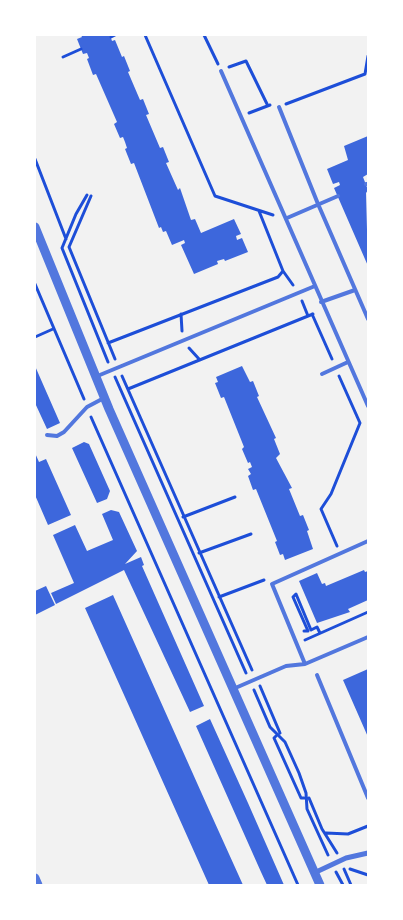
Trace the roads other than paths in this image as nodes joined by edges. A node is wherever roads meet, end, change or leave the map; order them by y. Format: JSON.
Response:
{"nodes":[{"id":1,"x":221,"y":71,"type":"road end"},
{"id":2,"x":279,"y":107,"type":"road end"},
{"id":3,"x":338,"y":196,"type":"dead end"},
{"id":4,"x":318,"y":204,"type":"junction"},
{"id":5,"x":287,"y":218,"type":"junction"},
{"id":6,"x":35,"y":227,"type":"edge"},
{"id":7,"x":315,"y":286,"type":"junction"},
{"id":8,"x":355,"y":290,"type":"junction"},
{"id":9,"x":322,"y":302,"type":"junction"},
{"id":10,"x":368,"y":319,"type":"edge"},
{"id":11,"x":348,"y":362,"type":"junction"},
{"id":12,"x":322,"y":374,"type":"dead end"},
{"id":13,"x":94,"y":377,"type":"junction"},
{"id":14,"x":104,"y":398,"type":"junction"},
{"id":15,"x":368,"y":406,"type":"edge"},
{"id":16,"x":47,"y":435,"type":"dead end"},
{"id":17,"x":368,"y":542,"type":"edge"},
{"id":18,"x":368,"y":637,"type":"edge"},
{"id":19,"x":305,"y":664,"type":"junction"},
{"id":20,"x":318,"y":675,"type":"dead end"},
{"id":21,"x":233,"y":690,"type":"junction"},
{"id":22,"x":368,"y":798,"type":"edge"},
{"id":23,"x":368,"y":853,"type":"edge"},
{"id":24,"x":314,"y":873,"type":"junction"},
{"id":25,"x":35,"y":878,"type":"edge"},
{"id":26,"x":38,"y":885,"type":"edge"},
{"id":27,"x":320,"y":885,"type":"edge"}],
"edges":[{"from":1,"to":5,"type":"lane"},
{"from":2,"to":4,"type":"lane"},
{"from":3,"to":4,"type":"lane"},
{"from":4,"to":5,"type":"lane"},
{"from":4,"to":8,"type":"lane"},
{"from":5,"to":7,"type":"lane"},
{"from":6,"to":13,"type":"street"},
{"from":7,"to":9,"type":"lane"},
{"from":7,"to":13,"type":"lane"},
{"from":8,"to":9,"type":"lane"},
{"from":8,"to":10,"type":"lane"},
{"from":9,"to":11,"type":"lane"},
{"from":11,"to":12,"type":"lane"},
{"from":11,"to":15,"type":"lane"},
{"from":13,"to":14,"type":"street"},
{"from":14,"to":16,"type":"lane"},
{"from":14,"to":21,"type":"street"},
{"from":17,"to":19,"type":"lane"},
{"from":18,"to":19,"type":"lane"},
{"from":19,"to":21,"type":"lane"},
{"from":20,"to":22,"type":"lane"},
{"from":21,"to":24,"type":"street"},
{"from":23,"to":24,"type":"street"},
{"from":24,"to":27,"type":"street"},
{"from":25,"to":26,"type":"street"}]}
